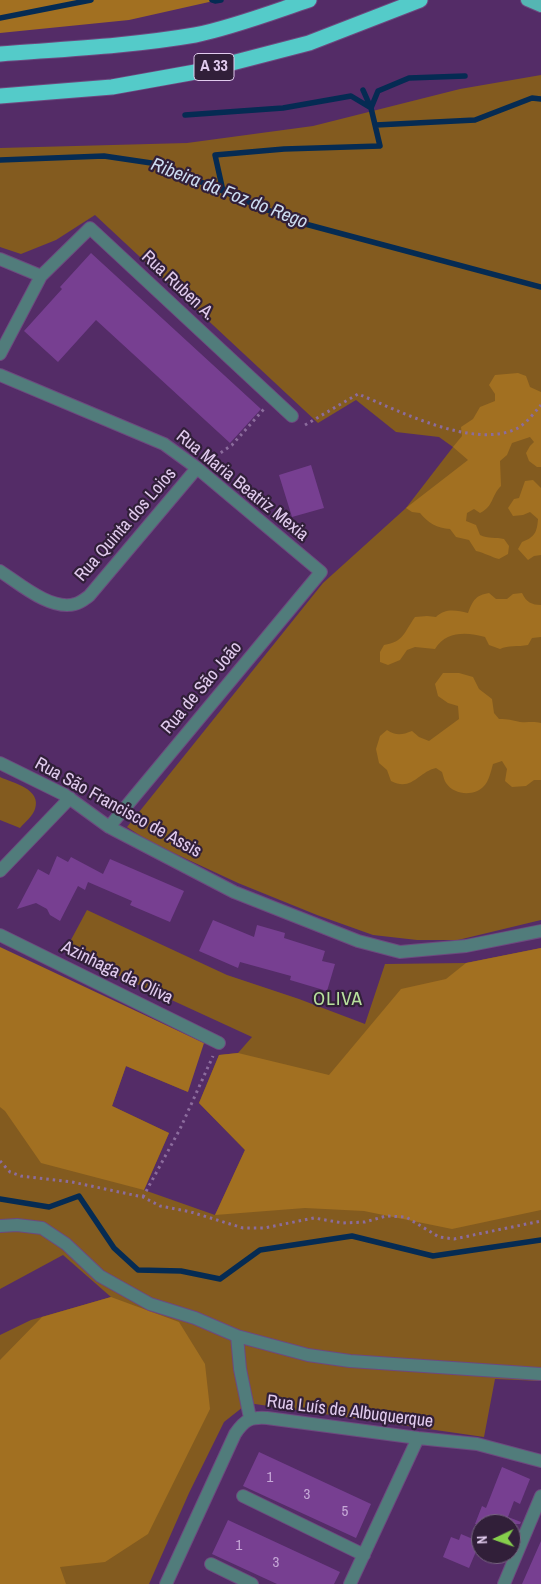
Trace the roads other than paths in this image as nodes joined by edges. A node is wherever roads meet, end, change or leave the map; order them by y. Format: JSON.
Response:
{"nodes":[{"id":1,"x":308,"y":0,"type":"edge"},
{"id":2,"x":420,"y":0,"type":"edge"},
{"id":3,"x":527,"y":0,"type":"edge"},
{"id":4,"x":541,"y":6,"type":"edge"},
{"id":5,"x":0,"y":54,"type":"edge"},
{"id":6,"x":0,"y":96,"type":"edge"},
{"id":7,"x":0,"y":259,"type":"edge"},
{"id":8,"x":41,"y":276,"type":"junction"},
{"id":9,"x":0,"y":354,"type":"edge"},
{"id":10,"x":0,"y":375,"type":"edge"},
{"id":11,"x":292,"y":416,"type":"road end"},
{"id":12,"x":198,"y":468,"type":"junction"},
{"id":13,"x":0,"y":572,"type":"edge"},
{"id":14,"x":321,"y":572,"type":"joint"},
{"id":15,"x":0,"y":763,"type":"edge"},
{"id":16,"x":70,"y":798,"type":"junction"},
{"id":17,"x":109,"y":827,"type":"junction"},
{"id":18,"x":0,"y":871,"type":"edge"},
{"id":19,"x":541,"y":931,"type":"edge"},
{"id":20,"x":0,"y":935,"type":"edge"},
{"id":21,"x":219,"y":1043,"type":"road end"},
{"id":22,"x":0,"y":1226,"type":"edge"},
{"id":23,"x":237,"y":1336,"type":"junction"},
{"id":24,"x":541,"y":1374,"type":"edge"},
{"id":25,"x":250,"y":1418,"type":"junction"},
{"id":26,"x":418,"y":1438,"type":"junction"},
{"id":27,"x":541,"y":1461,"type":"edge"},
{"id":28,"x":243,"y":1496,"type":"dead end"},
{"id":29,"x":541,"y":1496,"type":"edge"},
{"id":30,"x":364,"y":1555,"type":"junction"},
{"id":31,"x":211,"y":1564,"type":"dead end"},
{"id":32,"x":166,"y":1584,"type":"edge"},
{"id":33,"x":252,"y":1584,"type":"edge"},
{"id":34,"x":350,"y":1584,"type":"edge"},
{"id":35,"x":504,"y":1584,"type":"edge"}],
"edges":[{"from":1,"to":5,"type":"highway","number":"A 33"},
{"from":2,"to":6,"type":"highway","number":"A 33"},
{"from":3,"to":4,"type":"main road"},
{"from":7,"to":8,"type":"street"},
{"from":8,"to":9,"type":"street","name":"Rua Ruben A."},
{"from":8,"to":11,"type":"street","name":"Rua Ruben A."},
{"from":10,"to":12,"type":"street","name":"Rua Maria Beatriz Mexia"},
{"from":12,"to":13,"type":"street","name":"Rua Quinta dos Loios"},
{"from":12,"to":14,"type":"street","name":"Rua Maria Beatriz Mexia"},
{"from":14,"to":17,"type":"street","name":"Rua de São João"},
{"from":15,"to":16,"type":"street","name":"Rua São Francisco de Assis"},
{"from":16,"to":17,"type":"street","name":"Rua São Francisco de Assis"},
{"from":16,"to":18,"type":"street"},
{"from":17,"to":19,"type":"street","name":"Rua São Francisco de Assis"},
{"from":20,"to":21,"type":"street","name":"Azinhaga da Oliva"},
{"from":22,"to":23,"type":"street"},
{"from":23,"to":24,"type":"street"},
{"from":23,"to":25,"type":"street"},
{"from":25,"to":26,"type":"street","name":"Rua Luís de Albuquerque"},
{"from":25,"to":32,"type":"street","name":"Rua Luís de Albuquerque"},
{"from":26,"to":27,"type":"street","name":"Rua Luís de Albuquerque"},
{"from":26,"to":30,"type":"street"},
{"from":28,"to":30,"type":"street"},
{"from":29,"to":35,"type":"street"},
{"from":30,"to":34,"type":"street"},
{"from":31,"to":33,"type":"street"}]}
